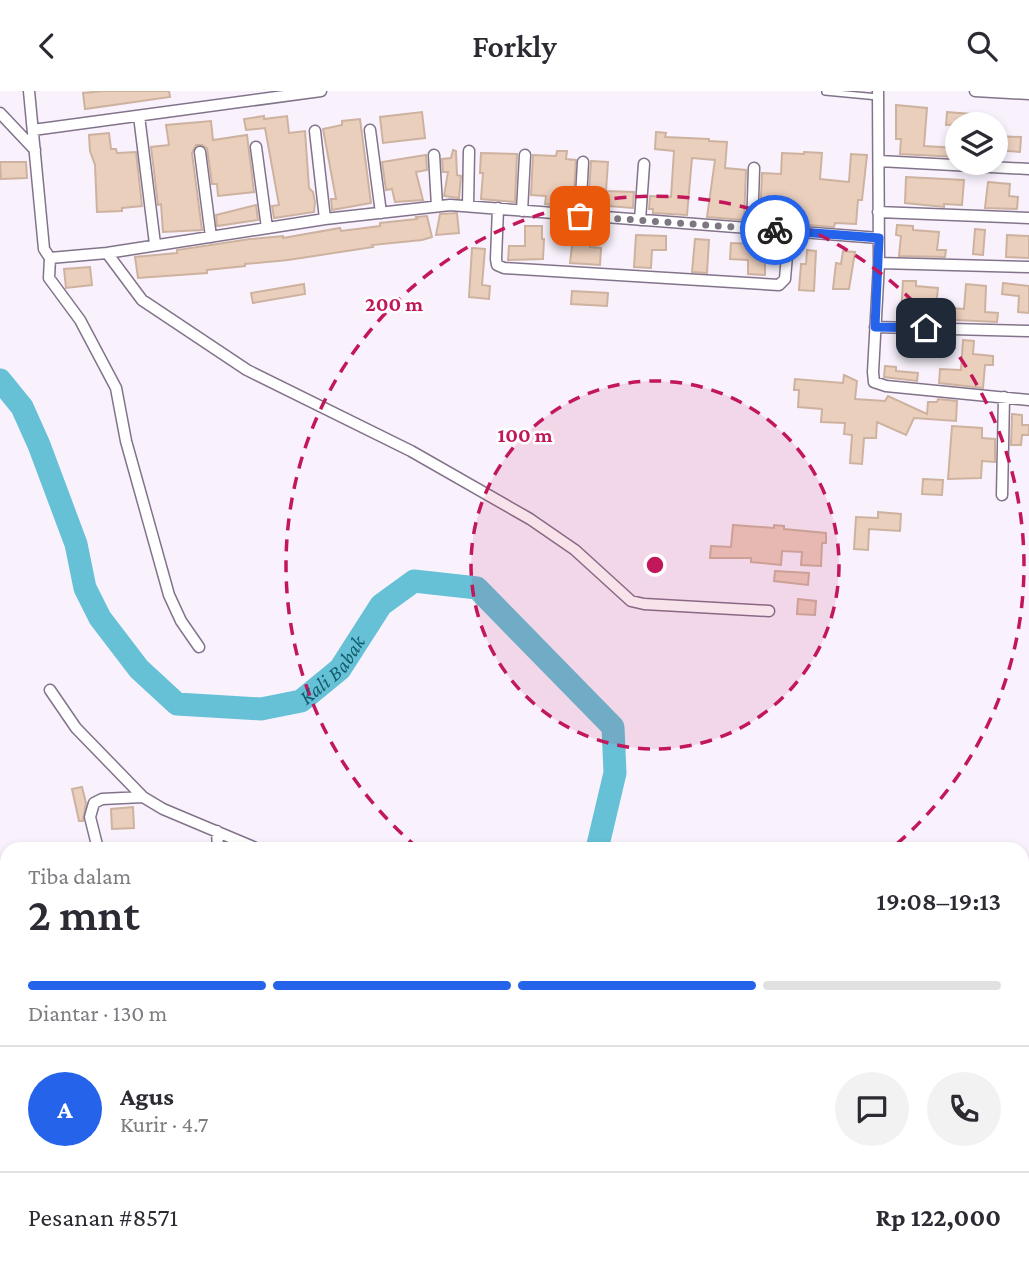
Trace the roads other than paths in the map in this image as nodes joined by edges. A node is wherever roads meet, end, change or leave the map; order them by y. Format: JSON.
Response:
{"nodes":[{"id":1,"x":29,"y":91,"type":"edge"},
{"id":2,"x":321,"y":91,"type":"edge"},
{"id":3,"x":975,"y":91,"type":"edge"},
{"id":4,"x":825,"y":92,"type":"edge"},
{"id":5,"x":878,"y":94,"type":"edge"},
{"id":6,"x":1029,"y":94,"type":"edge"},
{"id":7,"x":0,"y":113,"type":"edge"},
{"id":8,"x":139,"y":116,"type":"junction"},
{"id":9,"x":370,"y":130,"type":"dead end"},
{"id":10,"x":33,"y":131,"type":"junction"},
{"id":11,"x":314,"y":131,"type":"dead end"},
{"id":12,"x":256,"y":147,"type":"dead end"},
{"id":13,"x":35,"y":150,"type":"junction"},
{"id":14,"x":469,"y":151,"type":"dead end"},
{"id":15,"x":200,"y":152,"type":"dead end"},
{"id":16,"x":434,"y":155,"type":"dead end"},
{"id":17,"x":525,"y":155,"type":"dead end"},
{"id":18,"x":879,"y":161,"type":"junction"},
{"id":19,"x":583,"y":162,"type":"dead end"},
{"id":20,"x":644,"y":163,"type":"dead end"},
{"id":21,"x":754,"y":168,"type":"dead end"},
{"id":22,"x":1029,"y":169,"type":"edge"},
{"id":23,"x":437,"y":206,"type":"junction"},
{"id":24,"x":468,"y":206,"type":"junction"},
{"id":25,"x":498,"y":208,"type":"junction"},
{"id":26,"x":522,"y":211,"type":"junction"},
{"id":27,"x":878,"y":212,"type":"junction"},
{"id":28,"x":382,"y":213,"type":"junction"},
{"id":29,"x":580,"y":216,"type":"junction"},
{"id":30,"x":1029,"y":218,"type":"edge"},
{"id":31,"x":325,"y":219,"type":"junction"},
{"id":32,"x":640,"y":220,"type":"junction"},
{"id":33,"x":267,"y":228,"type":"junction"},
{"id":34,"x":752,"y":229,"type":"junction"},
{"id":35,"x":789,"y":232,"type":"junction"},
{"id":36,"x":211,"y":237,"type":"junction"},
{"id":37,"x":879,"y":238,"type":"junction"},
{"id":38,"x":155,"y":244,"type":"junction"},
{"id":39,"x":107,"y":253,"type":"junction"},
{"id":40,"x":50,"y":258,"type":"junction"},
{"id":41,"x":879,"y":263,"type":"junction"},
{"id":42,"x":1029,"y":267,"type":"edge"},
{"id":43,"x":875,"y":327,"type":"junction"},
{"id":44,"x":1029,"y":331,"type":"edge"},
{"id":45,"x":1004,"y":397,"type":"junction"},
{"id":46,"x":1029,"y":400,"type":"edge"},
{"id":47,"x":1002,"y":495,"type":"dead end"},
{"id":48,"x":769,"y":611,"type":"dead end"},
{"id":49,"x":199,"y":647,"type":"dead end"},
{"id":50,"x":50,"y":690,"type":"dead end"},
{"id":51,"x":143,"y":797,"type":"junction"},
{"id":52,"x":217,"y":831,"type":"junction"},
{"id":53,"x":96,"y":842,"type":"edge"},
{"id":54,"x":218,"y":842,"type":"edge"},
{"id":55,"x":242,"y":842,"type":"edge"}],
"edges":[{"from":1,"to":10,"type":"street"},
{"from":2,"to":8,"type":"street"},
{"from":3,"to":6,"type":"street"},
{"from":4,"to":5,"type":"lane"},
{"from":5,"to":18,"type":"street"},
{"from":7,"to":13,"type":"street"},
{"from":8,"to":10,"type":"street"},
{"from":8,"to":38,"type":"street"},
{"from":9,"to":28,"type":"street"},
{"from":10,"to":13,"type":"street"},
{"from":11,"to":31,"type":"street"},
{"from":12,"to":33,"type":"street"},
{"from":13,"to":40,"type":"street"},
{"from":14,"to":24,"type":"street"},
{"from":15,"to":36,"type":"street"},
{"from":16,"to":23,"type":"street"},
{"from":17,"to":26,"type":"street"},
{"from":18,"to":22,"type":"street"},
{"from":18,"to":27,"type":"street"},
{"from":19,"to":29,"type":"street"},
{"from":20,"to":32,"type":"street"},
{"from":21,"to":34,"type":"street"},
{"from":23,"to":24,"type":"street"},
{"from":23,"to":28,"type":"street"},
{"from":24,"to":25,"type":"street"},
{"from":25,"to":26,"type":"street"},
{"from":25,"to":35,"type":"street"},
{"from":26,"to":29,"type":"street"},
{"from":27,"to":30,"type":"street"},
{"from":27,"to":37,"type":"street"},
{"from":28,"to":31,"type":"street"},
{"from":29,"to":32,"type":"street"},
{"from":31,"to":33,"type":"street"},
{"from":32,"to":34,"type":"street"},
{"from":33,"to":36,"type":"street"},
{"from":34,"to":35,"type":"street"},
{"from":35,"to":37,"type":"street"},
{"from":36,"to":38,"type":"street"},
{"from":37,"to":41,"type":"street"},
{"from":38,"to":39,"type":"street"},
{"from":39,"to":40,"type":"street"},
{"from":39,"to":48,"type":"street"},
{"from":40,"to":49,"type":"street"},
{"from":41,"to":42,"type":"street"},
{"from":41,"to":43,"type":"street"},
{"from":43,"to":44,"type":"street"},
{"from":43,"to":45,"type":"street"},
{"from":45,"to":46,"type":"street"},
{"from":45,"to":47,"type":"street"},
{"from":50,"to":51,"type":"street"},
{"from":51,"to":52,"type":"street"},
{"from":51,"to":53,"type":"street"},
{"from":52,"to":54,"type":"street"},
{"from":52,"to":55,"type":"street"}]}
